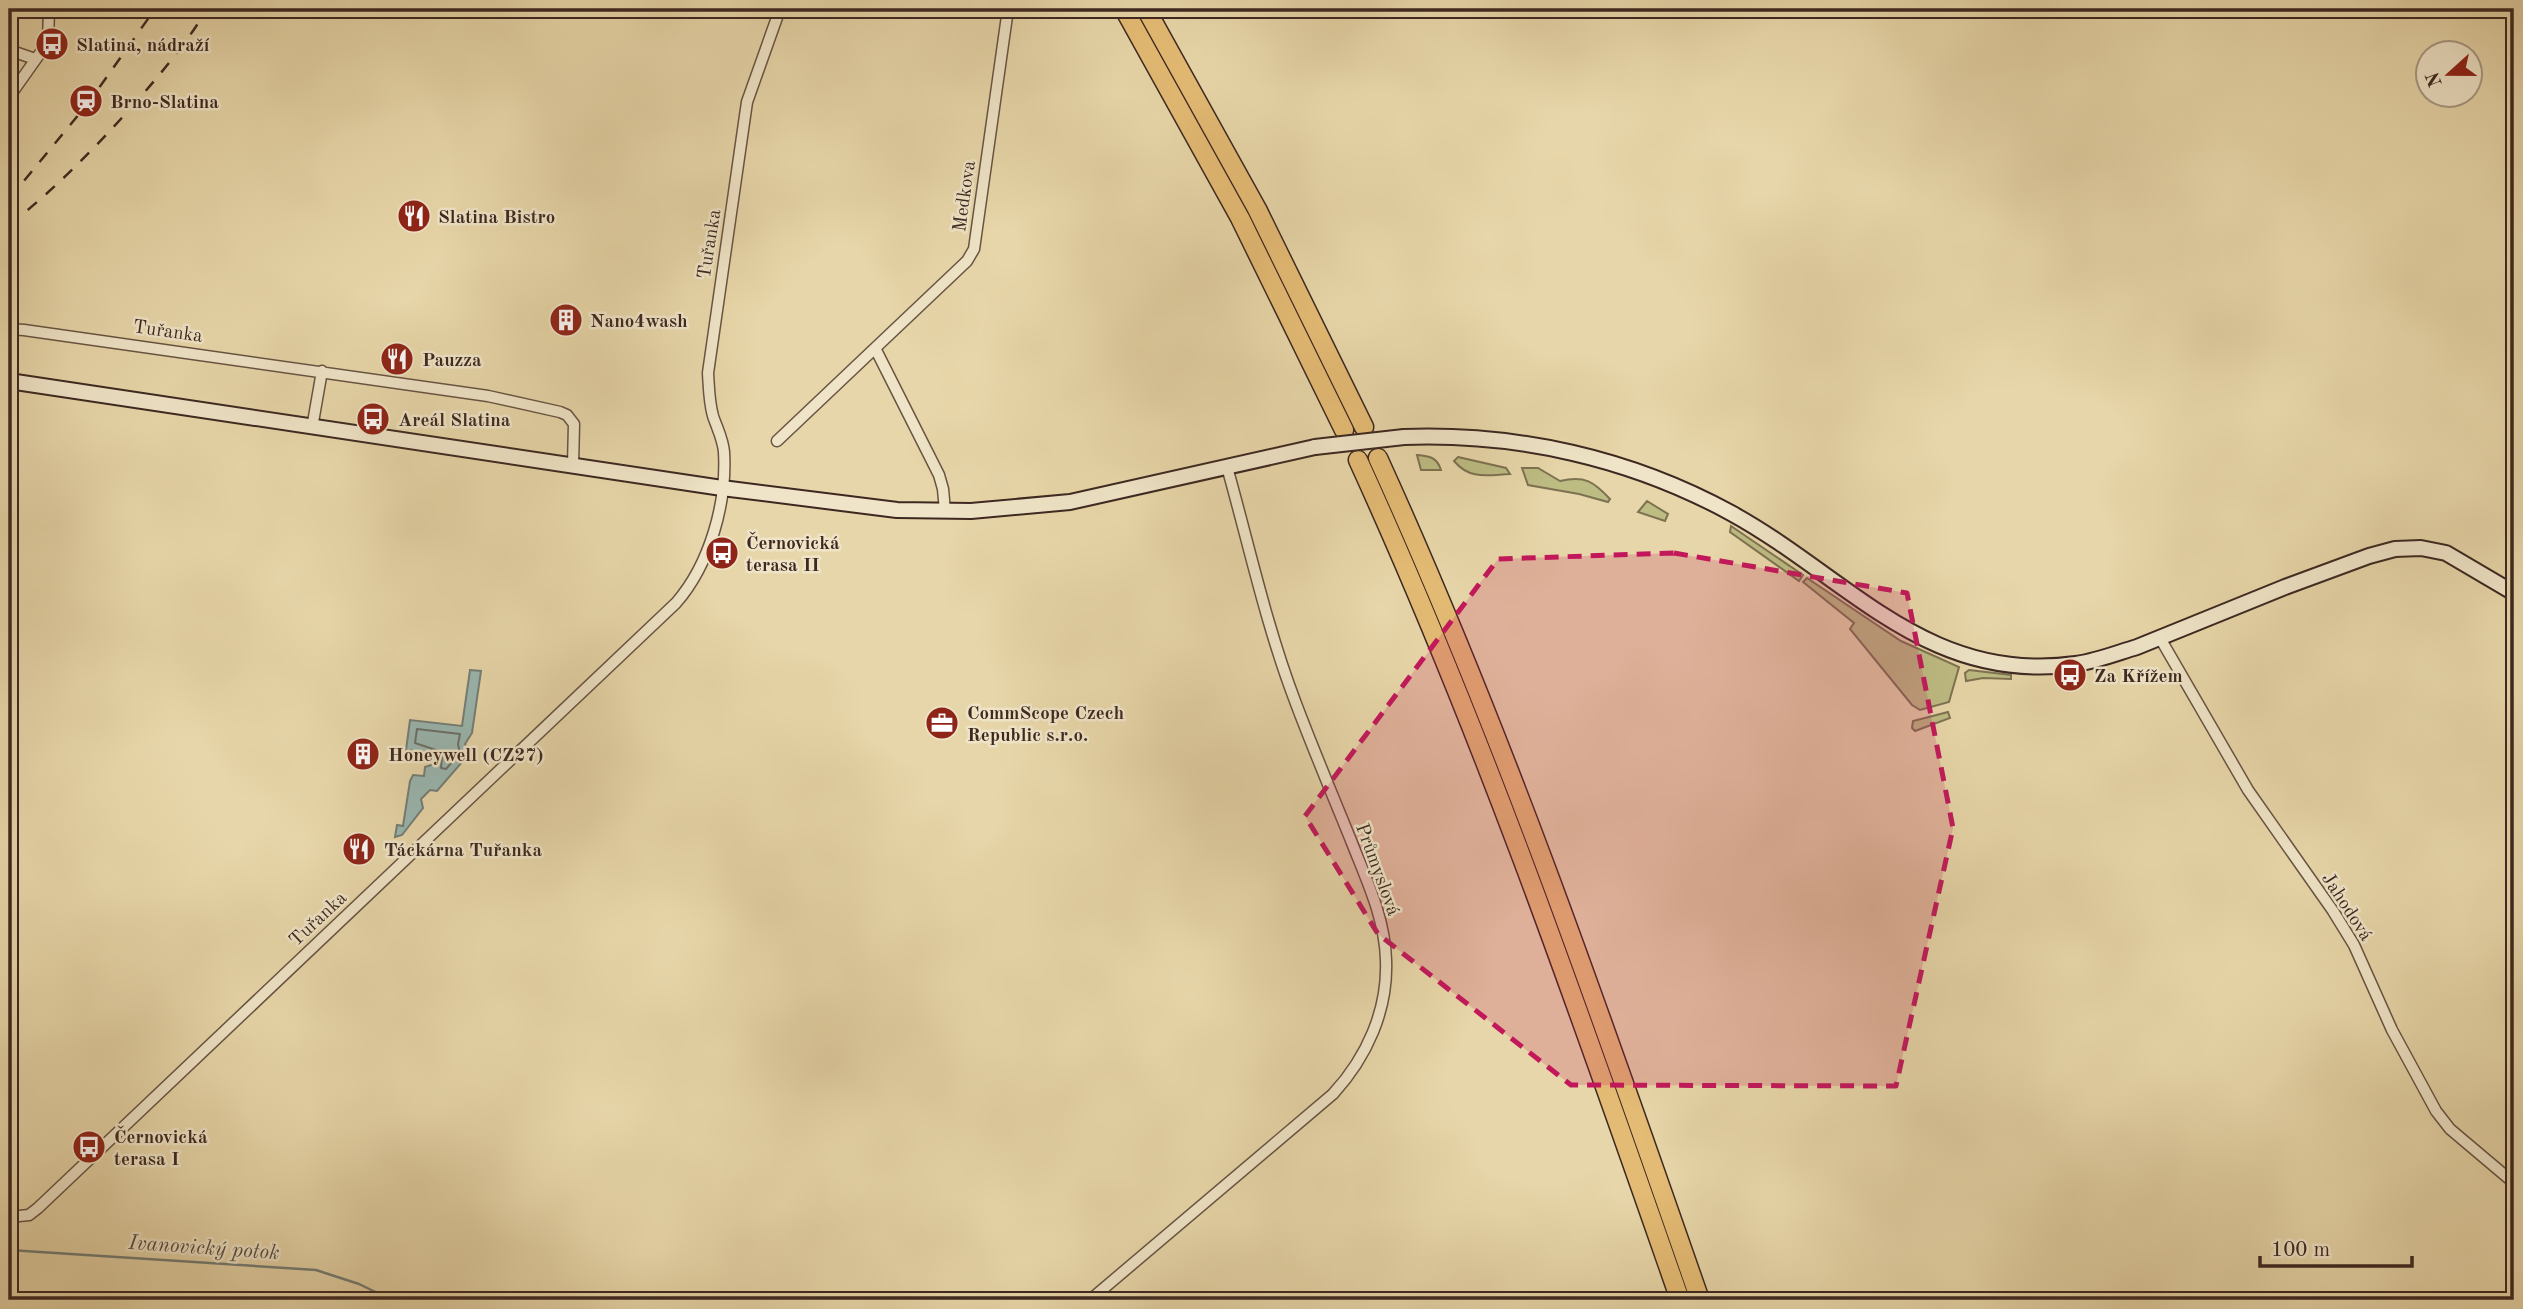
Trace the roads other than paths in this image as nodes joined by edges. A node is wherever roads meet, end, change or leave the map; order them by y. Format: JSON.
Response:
{"nodes":[{"id":1,"x":49,"y":9,"type":"edge"},
{"id":2,"x":780,"y":9,"type":"edge"},
{"id":3,"x":1008,"y":9,"type":"edge"},
{"id":4,"x":1124,"y":9,"type":"edge"},
{"id":5,"x":1146,"y":9,"type":"edge"},
{"id":6,"x":9,"y":50,"type":"edge"},
{"id":7,"x":35,"y":59,"type":"junction"},
{"id":8,"x":9,"y":97,"type":"edge"},
{"id":9,"x":9,"y":330,"type":"edge"},
{"id":10,"x":875,"y":348,"type":"junction"},
{"id":11,"x":322,"y":371,"type":"junction"},
{"id":12,"x":9,"y":381,"type":"edge"},
{"id":13,"x":312,"y":428,"type":"junction"},
{"id":14,"x":1364,"y":428,"type":"dead end"},
{"id":15,"x":1344,"y":430,"type":"dead end"},
{"id":16,"x":777,"y":441,"type":"dead end"},
{"id":17,"x":1378,"y":458,"type":"dead end"},
{"id":18,"x":1358,"y":460,"type":"dead end"},
{"id":19,"x":573,"y":466,"type":"junction"},
{"id":20,"x":1227,"y":467,"type":"junction"},
{"id":21,"x":722,"y":488,"type":"junction"},
{"id":22,"x":945,"y":511,"type":"junction"},
{"id":23,"x":2514,"y":593,"type":"edge"},
{"id":24,"x":2160,"y":638,"type":"junction"},
{"id":25,"x":2514,"y":1183,"type":"edge"},
{"id":26,"x":9,"y":1217,"type":"edge"},
{"id":27,"x":1090,"y":1300,"type":"edge"},
{"id":28,"x":1680,"y":1300,"type":"edge"},
{"id":29,"x":1700,"y":1300,"type":"edge"}],
"edges":[{"from":1,"to":7,"type":"street"},
{"from":2,"to":21,"type":"street","name":"Tuřanka"},
{"from":3,"to":10,"type":"street","name":"Medkova"},
{"from":4,"to":15,"type":"highway"},
{"from":5,"to":14,"type":"highway"},
{"from":6,"to":7,"type":"street"},
{"from":7,"to":8,"type":"street"},
{"from":9,"to":11,"type":"street","name":"Tuřanka"},
{"from":10,"to":16,"type":"street","name":"Medkova"},
{"from":10,"to":22,"type":"street"},
{"from":11,"to":13,"type":"street"},
{"from":11,"to":19,"type":"street","name":"Tuřanka"},
{"from":12,"to":13,"type":"street"},
{"from":13,"to":19,"type":"street"},
{"from":17,"to":29,"type":"highway"},
{"from":18,"to":28,"type":"highway"},
{"from":19,"to":21,"type":"street"},
{"from":20,"to":22,"type":"street"},
{"from":20,"to":24,"type":"street","bridge":true},
{"from":20,"to":27,"type":"street","name":"Průmyslová"},
{"from":21,"to":22,"type":"street"},
{"from":21,"to":26,"type":"street","name":"Tuřanka"},
{"from":23,"to":24,"type":"street"},
{"from":24,"to":25,"type":"street","name":"Jahodová"}]}
